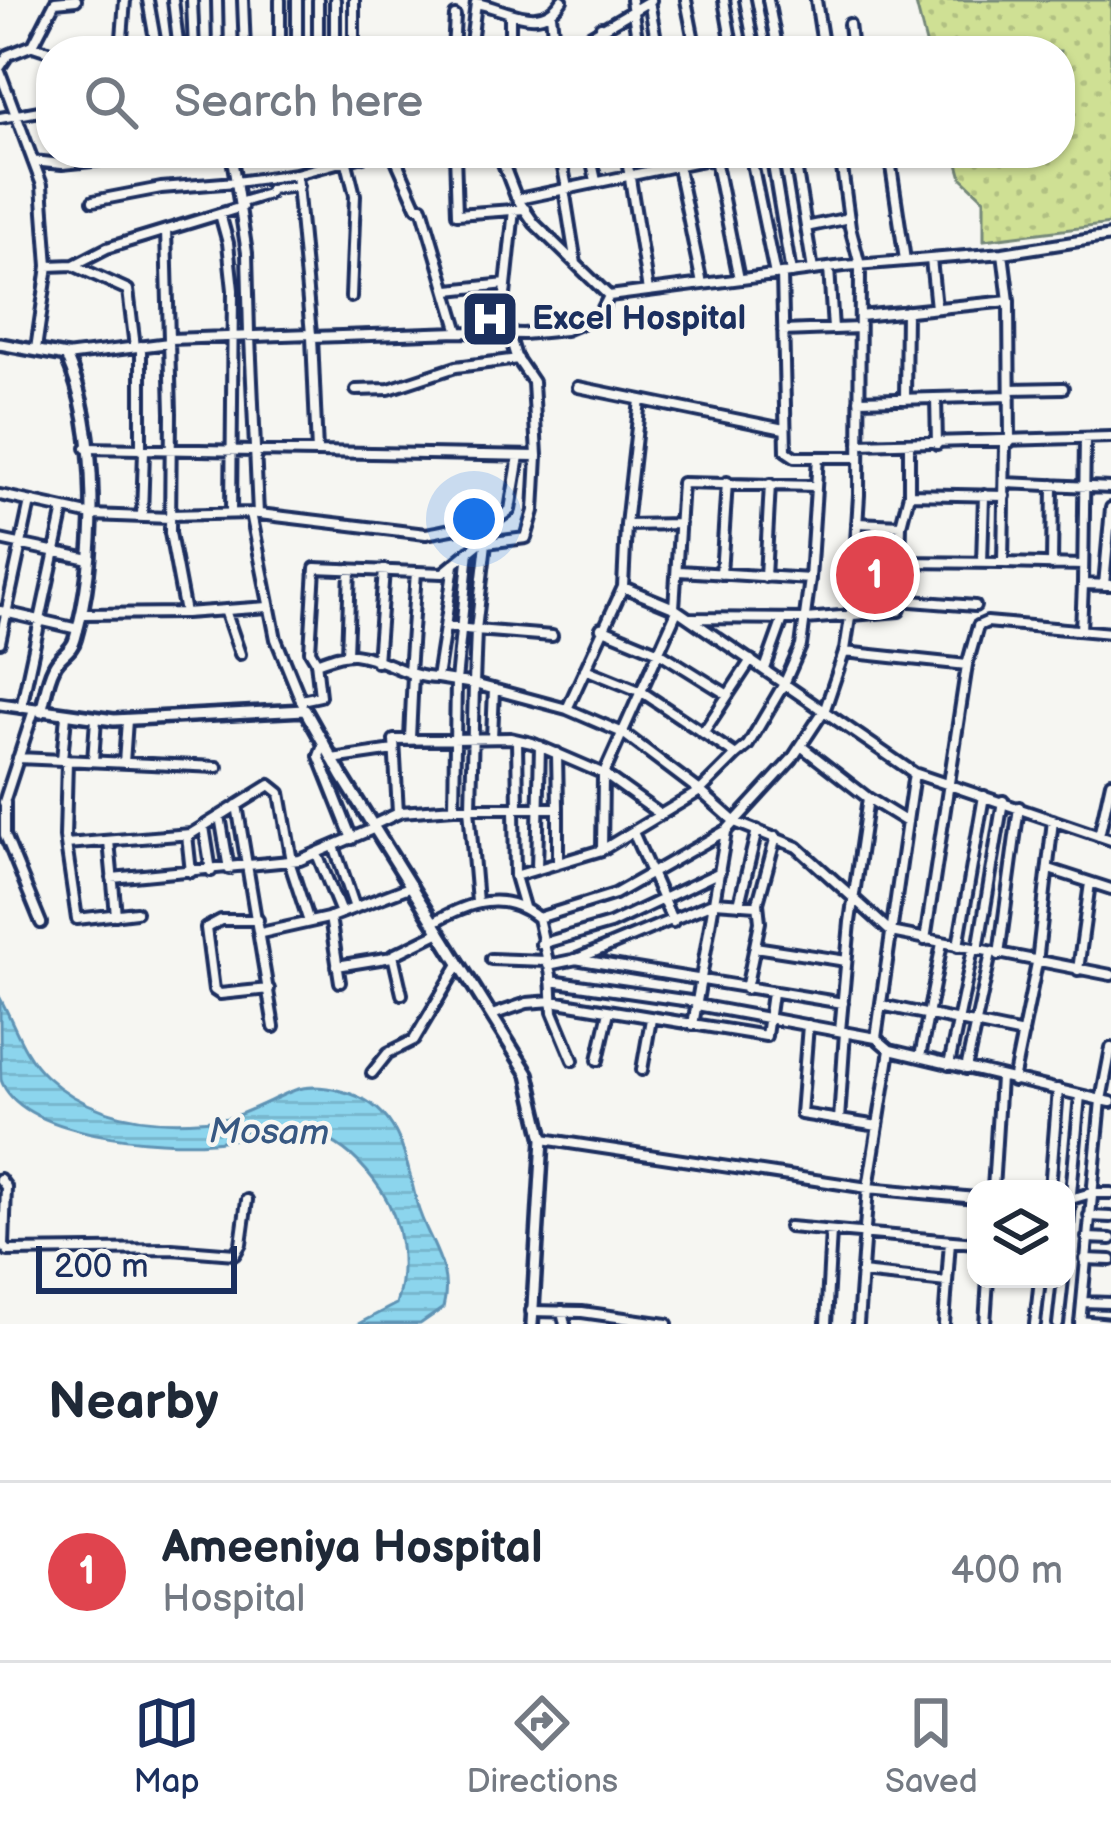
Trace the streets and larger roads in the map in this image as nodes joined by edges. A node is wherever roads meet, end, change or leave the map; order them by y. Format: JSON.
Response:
{"nodes":[{"id":1,"x":76,"y":0,"type":"edge"},
{"id":2,"x":125,"y":0,"type":"edge"},
{"id":3,"x":152,"y":0,"type":"edge"},
{"id":4,"x":173,"y":0,"type":"edge"},
{"id":5,"x":192,"y":0,"type":"edge"},
{"id":6,"x":217,"y":0,"type":"edge"},
{"id":7,"x":243,"y":0,"type":"edge"},
{"id":8,"x":280,"y":0,"type":"edge"},
{"id":9,"x":297,"y":0,"type":"edge"},
{"id":10,"x":318,"y":0,"type":"edge"},
{"id":11,"x":335,"y":0,"type":"edge"},
{"id":12,"x":354,"y":0,"type":"edge"},
{"id":13,"x":562,"y":0,"type":"edge"},
{"id":14,"x":650,"y":0,"type":"edge"},
{"id":15,"x":686,"y":0,"type":"edge"},
{"id":16,"x":724,"y":0,"type":"edge"},
{"id":17,"x":745,"y":0,"type":"edge"},
{"id":18,"x":768,"y":0,"type":"edge"},
{"id":19,"x":816,"y":0,"type":"edge"},
{"id":20,"x":632,"y":5,"type":"edge"},
{"id":21,"x":551,"y":15,"type":"junction"},
{"id":22,"x":455,"y":16,"type":"dead end"},
{"id":23,"x":510,"y":16,"type":"junction"},
{"id":24,"x":849,"y":24,"type":"dead end"},
{"id":25,"x":601,"y":27,"type":"junction"},
{"id":26,"x":36,"y":36,"type":"edge"},
{"id":27,"x":123,"y":36,"type":"edge"},
{"id":28,"x":156,"y":36,"type":"edge"},
{"id":29,"x":177,"y":36,"type":"edge"},
{"id":30,"x":193,"y":36,"type":"edge"},
{"id":31,"x":218,"y":36,"type":"edge"},
{"id":32,"x":244,"y":36,"type":"edge"},
{"id":33,"x":280,"y":36,"type":"edge"},
{"id":34,"x":297,"y":36,"type":"edge"},
{"id":35,"x":318,"y":36,"type":"edge"},
{"id":36,"x":335,"y":36,"type":"edge"},
{"id":37,"x":354,"y":36,"type":"edge"},
{"id":38,"x":454,"y":36,"type":"edge"},
{"id":39,"x":472,"y":36,"type":"edge"},
{"id":40,"x":510,"y":36,"type":"edge"},
{"id":41,"x":559,"y":36,"type":"edge"},
{"id":42,"x":587,"y":36,"type":"edge"},
{"id":43,"x":603,"y":36,"type":"edge"},
{"id":44,"x":637,"y":36,"type":"edge"},
{"id":45,"x":656,"y":36,"type":"edge"},
{"id":46,"x":693,"y":36,"type":"edge"},
{"id":47,"x":730,"y":36,"type":"edge"},
{"id":48,"x":751,"y":36,"type":"edge"},
{"id":49,"x":775,"y":36,"type":"edge"},
{"id":50,"x":822,"y":36,"type":"edge"},
{"id":51,"x":850,"y":36,"type":"edge"},
{"id":52,"x":36,"y":37,"type":"edge"},
{"id":53,"x":31,"y":46,"type":"junction"},
{"id":54,"x":36,"y":48,"type":"edge"},
{"id":55,"x":0,"y":70,"type":"edge"},
{"id":56,"x":36,"y":112,"type":"edge"},
{"id":57,"x":14,"y":116,"type":"junction"},
{"id":58,"x":0,"y":118,"type":"edge"},
{"id":59,"x":32,"y":161,"type":"junction"},
{"id":60,"x":36,"y":161,"type":"edge"},
{"id":61,"x":234,"y":168,"type":"edge"},
{"id":62,"x":324,"y":168,"type":"edge"},
{"id":63,"x":348,"y":168,"type":"edge"},
{"id":64,"x":400,"y":168,"type":"edge"},
{"id":65,"x":455,"y":168,"type":"edge"},
{"id":66,"x":505,"y":168,"type":"edge"},
{"id":67,"x":562,"y":168,"type":"edge"},
{"id":68,"x":593,"y":168,"type":"edge"},
{"id":69,"x":629,"y":168,"type":"edge"},
{"id":70,"x":657,"y":168,"type":"edge"},
{"id":71,"x":678,"y":168,"type":"edge"},
{"id":72,"x":717,"y":168,"type":"edge"},
{"id":73,"x":754,"y":168,"type":"edge"},
{"id":74,"x":772,"y":168,"type":"edge"},
{"id":75,"x":796,"y":168,"type":"edge"},
{"id":76,"x":843,"y":168,"type":"edge"},
{"id":77,"x":891,"y":168,"type":"edge"},
{"id":78,"x":296,"y":174,"type":"junction"},
{"id":79,"x":630,"y":174,"type":"junction"},
{"id":80,"x":236,"y":182,"type":"junction"},
{"id":81,"x":596,"y":182,"type":"junction"},
{"id":82,"x":298,"y":186,"type":"junction"},
{"id":83,"x":565,"y":188,"type":"junction"},
{"id":84,"x":518,"y":199,"type":"junction"},
{"id":85,"x":93,"y":201,"type":"dead end"},
{"id":86,"x":242,"y":205,"type":"junction"},
{"id":87,"x":520,"y":210,"type":"junction"},
{"id":88,"x":220,"y":214,"type":"junction"},
{"id":89,"x":849,"y":218,"type":"junction"},
{"id":90,"x":806,"y":227,"type":"junction"},
{"id":91,"x":166,"y":230,"type":"junction"},
{"id":92,"x":1111,"y":236,"type":"edge"},
{"id":93,"x":1003,"y":253,"type":"junction"},
{"id":94,"x":931,"y":259,"type":"junction"},
{"id":95,"x":905,"y":260,"type":"junction"},
{"id":96,"x":74,"y":265,"type":"junction"},
{"id":97,"x":576,"y":265,"type":"junction"},
{"id":98,"x":860,"y":265,"type":"junction"},
{"id":99,"x":48,"y":266,"type":"junction"},
{"id":100,"x":829,"y":268,"type":"junction"},
{"id":101,"x":813,"y":270,"type":"junction"},
{"id":102,"x":783,"y":274,"type":"junction"},
{"id":103,"x":739,"y":279,"type":"junction"},
{"id":104,"x":506,"y":284,"type":"junction"},
{"id":105,"x":702,"y":284,"type":"junction"},
{"id":106,"x":449,"y":290,"type":"junction"},
{"id":107,"x":648,"y":291,"type":"junction"},
{"id":108,"x":609,"y":296,"type":"junction"},
{"id":109,"x":351,"y":297,"type":"dead end"},
{"id":110,"x":1009,"y":301,"type":"junction"},
{"id":111,"x":936,"y":308,"type":"junction"},
{"id":112,"x":906,"y":311,"type":"junction"},
{"id":113,"x":860,"y":316,"type":"junction"},
{"id":114,"x":860,"y":328,"type":"junction"},
{"id":115,"x":833,"y":329,"type":"junction"},
{"id":116,"x":459,"y":332,"type":"junction"},
{"id":117,"x":783,"y":332,"type":"junction"},
{"id":118,"x":505,"y":334,"type":"junction"},
{"id":119,"x":312,"y":335,"type":"junction"},
{"id":120,"x":230,"y":336,"type":"junction"},
{"id":121,"x":250,"y":336,"type":"junction"},
{"id":122,"x":170,"y":341,"type":"junction"},
{"id":123,"x":0,"y":344,"type":"edge"},
{"id":124,"x":138,"y":347,"type":"junction"},
{"id":125,"x":36,"y":349,"type":"junction"},
{"id":126,"x":67,"y":356,"type":"junction"},
{"id":127,"x":518,"y":359,"type":"junction"},
{"id":128,"x":578,"y":387,"type":"dead end"},
{"id":129,"x":1063,"y":388,"type":"dead end"},
{"id":130,"x":356,"y":390,"type":"dead end"},
{"id":131,"x":1010,"y":393,"type":"junction"},
{"id":132,"x":936,"y":398,"type":"junction"},
{"id":133,"x":905,"y":399,"type":"junction"},
{"id":134,"x":640,"y":400,"type":"junction"},
{"id":135,"x":859,"y":400,"type":"junction"},
{"id":136,"x":784,"y":429,"type":"junction"},
{"id":137,"x":1111,"y":436,"type":"edge"},
{"id":138,"x":1084,"y":438,"type":"junction"},
{"id":139,"x":1007,"y":442,"type":"junction"},
{"id":140,"x":859,"y":444,"type":"junction"},
{"id":141,"x":909,"y":444,"type":"junction"},
{"id":142,"x":937,"y":444,"type":"junction"},
{"id":143,"x":86,"y":448,"type":"junction"},
{"id":144,"x":143,"y":450,"type":"junction"},
{"id":145,"x":171,"y":452,"type":"junction"},
{"id":146,"x":231,"y":452,"type":"junction"},
{"id":147,"x":256,"y":452,"type":"junction"},
{"id":148,"x":317,"y":452,"type":"junction"},
{"id":149,"x":519,"y":456,"type":"junction"},
{"id":150,"x":537,"y":456,"type":"junction"},
{"id":151,"x":818,"y":457,"type":"junction"},
{"id":152,"x":859,"y":457,"type":"junction"},
{"id":153,"x":727,"y":482,"type":"junction"},
{"id":154,"x":1006,"y":483,"type":"junction"},
{"id":155,"x":770,"y":484,"type":"junction"},
{"id":156,"x":1053,"y":485,"type":"junction"},
{"id":157,"x":816,"y":486,"type":"junction"},
{"id":158,"x":1086,"y":486,"type":"junction"},
{"id":159,"x":1111,"y":488,"type":"edge"},
{"id":160,"x":909,"y":494,"type":"junction"},
{"id":161,"x":0,"y":495,"type":"edge"},
{"id":162,"x":984,"y":495,"type":"junction"},
{"id":163,"x":1005,"y":496,"type":"junction"},
{"id":164,"x":30,"y":502,"type":"junction"},
{"id":165,"x":1111,"y":508,"type":"edge"},
{"id":166,"x":64,"y":509,"type":"junction"},
{"id":167,"x":231,"y":513,"type":"junction"},
{"id":168,"x":255,"y":513,"type":"junction"},
{"id":169,"x":92,"y":515,"type":"junction"},
{"id":170,"x":170,"y":516,"type":"junction"},
{"id":171,"x":142,"y":517,"type":"junction"},
{"id":172,"x":680,"y":524,"type":"junction"},
{"id":173,"x":857,"y":524,"type":"junction"},
{"id":174,"x":626,"y":525,"type":"junction"},
{"id":175,"x":901,"y":525,"type":"junction"},
{"id":176,"x":487,"y":535,"type":"junction"},
{"id":177,"x":0,"y":539,"type":"edge"},
{"id":178,"x":21,"y":543,"type":"junction"},
{"id":179,"x":55,"y":550,"type":"junction"},
{"id":180,"x":469,"y":551,"type":"junction"},
{"id":181,"x":89,"y":559,"type":"junction"},
{"id":182,"x":900,"y":562,"type":"junction"},
{"id":183,"x":982,"y":563,"type":"junction"},
{"id":184,"x":1003,"y":563,"type":"junction"},
{"id":185,"x":454,"y":564,"type":"junction"},
{"id":186,"x":1052,"y":565,"type":"junction"},
{"id":187,"x":1084,"y":566,"type":"junction"},
{"id":188,"x":350,"y":569,"type":"junction"},
{"id":189,"x":384,"y":570,"type":"junction"},
{"id":190,"x":679,"y":571,"type":"junction"},
{"id":191,"x":416,"y":572,"type":"junction"},
{"id":192,"x":721,"y":574,"type":"junction"},
{"id":193,"x":765,"y":577,"type":"junction"},
{"id":194,"x":810,"y":579,"type":"junction"},
{"id":195,"x":1083,"y":584,"type":"junction"},
{"id":196,"x":1108,"y":585,"type":"edge"},
{"id":197,"x":623,"y":587,"type":"junction"},
{"id":198,"x":904,"y":600,"type":"junction"},
{"id":199,"x":975,"y":606,"type":"dead end"},
{"id":200,"x":268,"y":607,"type":"junction"},
{"id":201,"x":676,"y":609,"type":"junction"},
{"id":202,"x":225,"y":610,"type":"junction"},
{"id":203,"x":3,"y":611,"type":"edge"},
{"id":204,"x":185,"y":613,"type":"junction"},
{"id":205,"x":82,"y":614,"type":"junction"},
{"id":206,"x":850,"y":616,"type":"junction"},
{"id":207,"x":688,"y":618,"type":"junction"},
{"id":208,"x":783,"y":619,"type":"junction"},
{"id":209,"x":806,"y":619,"type":"junction"},
{"id":210,"x":40,"y":620,"type":"junction"},
{"id":211,"x":445,"y":627,"type":"junction"},
{"id":212,"x":463,"y":628,"type":"junction"},
{"id":213,"x":601,"y":628,"type":"junction"},
{"id":214,"x":78,"y":629,"type":"junction"},
{"id":215,"x":476,"y":630,"type":"junction"},
{"id":216,"x":1081,"y":630,"type":"junction"},
{"id":217,"x":1111,"y":633,"type":"edge"},
{"id":218,"x":551,"y":636,"type":"dead end"},
{"id":219,"x":0,"y":642,"type":"edge"},
{"id":220,"x":659,"y":652,"type":"junction"},
{"id":221,"x":844,"y":652,"type":"junction"},
{"id":222,"x":239,"y":654,"type":"dead end"},
{"id":223,"x":347,"y":654,"type":"junction"},
{"id":224,"x":751,"y":659,"type":"junction"},
{"id":225,"x":377,"y":662,"type":"junction"},
{"id":226,"x":316,"y":663,"type":"junction"},
{"id":227,"x":968,"y":665,"type":"junction"},
{"id":228,"x":585,"y":669,"type":"junction"},
{"id":229,"x":765,"y":669,"type":"junction"},
{"id":230,"x":411,"y":674,"type":"junction"},
{"id":231,"x":437,"y":678,"type":"junction"},
{"id":232,"x":456,"y":681,"type":"junction"},
{"id":233,"x":785,"y":682,"type":"junction"},
{"id":234,"x":474,"y":684,"type":"junction"},
{"id":235,"x":494,"y":688,"type":"junction"},
{"id":236,"x":642,"y":692,"type":"junction"},
{"id":237,"x":728,"y":694,"type":"junction"},
{"id":238,"x":0,"y":704,"type":"edge"},
{"id":239,"x":303,"y":705,"type":"junction"},
{"id":240,"x":21,"y":708,"type":"junction"},
{"id":241,"x":567,"y":709,"type":"junction"},
{"id":242,"x":825,"y":709,"type":"junction"},
{"id":243,"x":38,"y":711,"type":"junction"},
{"id":244,"x":66,"y":716,"type":"junction"},
{"id":245,"x":96,"y":718,"type":"junction"},
{"id":246,"x":127,"y":720,"type":"junction"},
{"id":247,"x":623,"y":733,"type":"junction"},
{"id":248,"x":704,"y":733,"type":"junction"},
{"id":249,"x":410,"y":738,"type":"junction"},
{"id":250,"x":454,"y":738,"type":"junction"},
{"id":251,"x":471,"y":738,"type":"junction"},
{"id":252,"x":492,"y":738,"type":"junction"},
{"id":253,"x":517,"y":740,"type":"junction"},
{"id":254,"x":324,"y":743,"type":"junction"},
{"id":255,"x":540,"y":746,"type":"junction"},
{"id":256,"x":800,"y":746,"type":"junction"},
{"id":257,"x":394,"y":750,"type":"junction"},
{"id":258,"x":557,"y":752,"type":"junction"},
{"id":259,"x":736,"y":755,"type":"junction"},
{"id":260,"x":18,"y":758,"type":"junction"},
{"id":261,"x":332,"y":758,"type":"junction"},
{"id":262,"x":64,"y":760,"type":"junction"},
{"id":263,"x":94,"y":761,"type":"junction"},
{"id":264,"x":124,"y":763,"type":"junction"},
{"id":265,"x":217,"y":767,"type":"dead end"},
{"id":266,"x":914,"y":773,"type":"junction"},
{"id":267,"x":604,"y":774,"type":"junction"},
{"id":268,"x":947,"y":784,"type":"junction"},
{"id":269,"x":1110,"y":788,"type":"edge"},
{"id":270,"x":700,"y":791,"type":"junction"},
{"id":271,"x":984,"y":796,"type":"junction"},
{"id":272,"x":868,"y":798,"type":"junction"},
{"id":273,"x":1003,"y":802,"type":"junction"},
{"id":274,"x":2,"y":805,"type":"edge"},
{"id":275,"x":237,"y":805,"type":"junction"},
{"id":276,"x":1018,"y":806,"type":"junction"},
{"id":277,"x":454,"y":808,"type":"junction"},
{"id":278,"x":470,"y":808,"type":"junction"},
{"id":279,"x":516,"y":808,"type":"junction"},
{"id":280,"x":536,"y":808,"type":"junction"},
{"id":281,"x":558,"y":808,"type":"junction"},
{"id":282,"x":398,"y":813,"type":"junction"},
{"id":283,"x":661,"y":815,"type":"junction"},
{"id":284,"x":220,"y":816,"type":"junction"},
{"id":285,"x":1053,"y":820,"type":"junction"},
{"id":286,"x":735,"y":822,"type":"junction"},
{"id":287,"x":907,"y":822,"type":"junction"},
{"id":288,"x":204,"y":827,"type":"junction"},
{"id":289,"x":374,"y":827,"type":"junction"},
{"id":290,"x":727,"y":830,"type":"junction"},
{"id":291,"x":757,"y":830,"type":"junction"},
{"id":292,"x":633,"y":832,"type":"junction"},
{"id":293,"x":188,"y":835,"type":"junction"},
{"id":294,"x":1099,"y":836,"type":"junction"},
{"id":295,"x":776,"y":837,"type":"junction"},
{"id":296,"x":352,"y":838,"type":"junction"},
{"id":297,"x":109,"y":841,"type":"junction"},
{"id":298,"x":1111,"y":841,"type":"edge"},
{"id":299,"x":66,"y":844,"type":"junction"},
{"id":300,"x":334,"y":846,"type":"junction"},
{"id":301,"x":602,"y":850,"type":"junction"},
{"id":302,"x":317,"y":854,"type":"junction"},
{"id":303,"x":291,"y":861,"type":"junction"},
{"id":304,"x":558,"y":863,"type":"junction"},
{"id":305,"x":247,"y":868,"type":"junction"},
{"id":306,"x":229,"y":869,"type":"junction"},
{"id":307,"x":537,"y":869,"type":"junction"},
{"id":308,"x":1049,"y":869,"type":"junction"},
{"id":309,"x":211,"y":871,"type":"junction"},
{"id":310,"x":191,"y":872,"type":"junction"},
{"id":311,"x":654,"y":872,"type":"junction"},
{"id":312,"x":720,"y":872,"type":"junction"},
{"id":313,"x":515,"y":875,"type":"junction"},
{"id":314,"x":112,"y":878,"type":"junction"},
{"id":315,"x":1090,"y":883,"type":"junction"},
{"id":316,"x":412,"y":886,"type":"junction"},
{"id":317,"x":1111,"y":890,"type":"edge"},
{"id":318,"x":853,"y":898,"type":"junction"},
{"id":319,"x":664,"y":900,"type":"junction"},
{"id":320,"x":476,"y":902,"type":"junction"},
{"id":321,"x":715,"y":902,"type":"junction"},
{"id":322,"x":740,"y":904,"type":"junction"},
{"id":323,"x":758,"y":905,"type":"junction"},
{"id":324,"x":524,"y":907,"type":"junction"},
{"id":325,"x":355,"y":908,"type":"junction"},
{"id":326,"x":136,"y":912,"type":"dead end"},
{"id":327,"x":116,"y":915,"type":"junction"},
{"id":328,"x":335,"y":915,"type":"junction"},
{"id":329,"x":538,"y":918,"type":"junction"},
{"id":330,"x":258,"y":920,"type":"junction"},
{"id":331,"x":309,"y":922,"type":"junction"},
{"id":332,"x":673,"y":922,"type":"junction"},
{"id":333,"x":41,"y":923,"type":"dead end"},
{"id":334,"x":437,"y":927,"type":"junction"},
{"id":335,"x":891,"y":932,"type":"junction"},
{"id":336,"x":261,"y":933,"type":"junction"},
{"id":337,"x":925,"y":940,"type":"junction"},
{"id":338,"x":942,"y":943,"type":"junction"},
{"id":339,"x":542,"y":944,"type":"junction"},
{"id":340,"x":754,"y":946,"type":"junction"},
{"id":341,"x":958,"y":946,"type":"junction"},
{"id":342,"x":976,"y":950,"type":"junction"},
{"id":343,"x":995,"y":954,"type":"junction"},
{"id":344,"x":392,"y":957,"type":"junction"},
{"id":345,"x":490,"y":959,"type":"dead end"},
{"id":346,"x":575,"y":959,"type":"junction"},
{"id":347,"x":846,"y":961,"type":"junction"},
{"id":348,"x":548,"y":963,"type":"junction"},
{"id":349,"x":1037,"y":963,"type":"junction"},
{"id":350,"x":459,"y":964,"type":"junction"},
{"id":351,"x":338,"y":966,"type":"junction"},
{"id":352,"x":1078,"y":970,"type":"junction"},
{"id":353,"x":1111,"y":976,"type":"edge"},
{"id":354,"x":551,"y":980,"type":"junction"},
{"id":355,"x":340,"y":982,"type":"dead end"},
{"id":356,"x":700,"y":982,"type":"junction"},
{"id":357,"x":268,"y":989,"type":"junction"},
{"id":358,"x":746,"y":989,"type":"junction"},
{"id":359,"x":772,"y":993,"type":"junction"},
{"id":360,"x":403,"y":994,"type":"dead end"},
{"id":361,"x":552,"y":1001,"type":"junction"},
{"id":362,"x":697,"y":1003,"type":"junction"},
{"id":363,"x":843,"y":1003,"type":"junction"},
{"id":364,"x":880,"y":1005,"type":"junction"},
{"id":365,"x":609,"y":1011,"type":"junction"},
{"id":366,"x":492,"y":1015,"type":"junction"},
{"id":367,"x":927,"y":1015,"type":"junction"},
{"id":368,"x":652,"y":1018,"type":"junction"},
{"id":369,"x":768,"y":1018,"type":"junction"},
{"id":370,"x":959,"y":1021,"type":"junction"},
{"id":371,"x":974,"y":1024,"type":"junction"},
{"id":372,"x":692,"y":1025,"type":"junction"},
{"id":373,"x":808,"y":1025,"type":"junction"},
{"id":374,"x":274,"y":1027,"type":"dead end"},
{"id":375,"x":843,"y":1032,"type":"junction"},
{"id":376,"x":1023,"y":1034,"type":"junction"},
{"id":377,"x":876,"y":1038,"type":"junction"},
{"id":378,"x":1111,"y":1048,"type":"edge"},
{"id":379,"x":890,"y":1049,"type":"junction"},
{"id":380,"x":920,"y":1057,"type":"junction"},
{"id":381,"x":573,"y":1060,"type":"dead end"},
{"id":382,"x":598,"y":1060,"type":"dead end"},
{"id":383,"x":950,"y":1065,"type":"junction"},
{"id":384,"x":642,"y":1070,"type":"dead end"},
{"id":385,"x":966,"y":1070,"type":"junction"},
{"id":386,"x":372,"y":1073,"type":"dead end"},
{"id":387,"x":1000,"y":1078,"type":"junction"},
{"id":388,"x":1012,"y":1081,"type":"junction"},
{"id":389,"x":1058,"y":1090,"type":"junction"},
{"id":390,"x":1080,"y":1095,"type":"junction"},
{"id":391,"x":1106,"y":1101,"type":"edge"},
{"id":392,"x":838,"y":1121,"type":"junction"},
{"id":393,"x":878,"y":1126,"type":"junction"},
{"id":394,"x":543,"y":1139,"type":"junction"},
{"id":395,"x":0,"y":1179,"type":"edge"},
{"id":396,"x":994,"y":1180,"type":"edge"},
{"id":397,"x":1051,"y":1180,"type":"edge"},
{"id":398,"x":1070,"y":1180,"type":"edge"},
{"id":399,"x":868,"y":1188,"type":"junction"},
{"id":400,"x":1091,"y":1193,"type":"junction"},
{"id":401,"x":1111,"y":1193,"type":"edge"},
{"id":402,"x":967,"y":1197,"type":"edge"},
{"id":403,"x":1075,"y":1197,"type":"edge"},
{"id":404,"x":248,"y":1200,"type":"dead end"},
{"id":405,"x":1089,"y":1216,"type":"junction"},
{"id":406,"x":1111,"y":1216,"type":"edge"},
{"id":407,"x":789,"y":1227,"type":"dead end"},
{"id":408,"x":831,"y":1231,"type":"junction"},
{"id":409,"x":865,"y":1234,"type":"junction"},
{"id":410,"x":1087,"y":1238,"type":"junction"},
{"id":411,"x":1111,"y":1239,"type":"edge"},
{"id":412,"x":950,"y":1240,"type":"junction"},
{"id":413,"x":967,"y":1242,"type":"edge"},
{"id":414,"x":1085,"y":1258,"type":"junction"},
{"id":415,"x":1111,"y":1260,"type":"edge"},
{"id":416,"x":862,"y":1273,"type":"junction"},
{"id":417,"x":947,"y":1282,"type":"junction"},
{"id":418,"x":987,"y":1288,"type":"edge"},
{"id":419,"x":1039,"y":1288,"type":"edge"},
{"id":420,"x":1062,"y":1288,"type":"edge"},
{"id":421,"x":1082,"y":1302,"type":"junction"},
{"id":422,"x":1111,"y":1303,"type":"edge"},
{"id":423,"x":530,"y":1311,"type":"junction"},
{"id":424,"x":562,"y":1311,"type":"junction"},
{"id":425,"x":1080,"y":1323,"type":"edge"},
{"id":426,"x":532,"y":1324,"type":"edge"},
{"id":427,"x":565,"y":1324,"type":"edge"},
{"id":428,"x":667,"y":1324,"type":"edge"},
{"id":429,"x":826,"y":1324,"type":"edge"},
{"id":430,"x":858,"y":1324,"type":"edge"},
{"id":431,"x":944,"y":1324,"type":"edge"},
{"id":432,"x":985,"y":1324,"type":"edge"},
{"id":433,"x":1035,"y":1324,"type":"edge"},
{"id":434,"x":1058,"y":1324,"type":"edge"},
{"id":435,"x":1111,"y":1324,"type":"edge"}],
"edges":[{"from":1,"to":26,"type":"street"},
{"from":2,"to":27,"type":"street"},
{"from":3,"to":28,"type":"street"},
{"from":4,"to":29,"type":"street"},
{"from":5,"to":30,"type":"street"},
{"from":6,"to":31,"type":"street"},
{"from":7,"to":32,"type":"street"},
{"from":8,"to":33,"type":"street"},
{"from":9,"to":34,"type":"street"},
{"from":10,"to":35,"type":"street"},
{"from":11,"to":36,"type":"street"},
{"from":12,"to":37,"type":"street"},
{"from":13,"to":21,"type":"street"},
{"from":14,"to":20,"type":"street"},
{"from":14,"to":45,"type":"street"},
{"from":15,"to":46,"type":"street"},
{"from":16,"to":47,"type":"street"},
{"from":17,"to":48,"type":"street"},
{"from":18,"to":49,"type":"street"},
{"from":19,"to":50,"type":"street"},
{"from":20,"to":25,"type":"street"},
{"from":20,"to":44,"type":"street"},
{"from":21,"to":23,"type":"street"},
{"from":21,"to":41,"type":"street"},
{"from":22,"to":38,"type":"street"},
{"from":23,"to":39,"type":"street"},
{"from":23,"to":40,"type":"street"},
{"from":24,"to":51,"type":"street"},
{"from":25,"to":42,"type":"street"},
{"from":25,"to":43,"type":"street"},
{"from":52,"to":53,"type":"street"},
{"from":53,"to":54,"type":"street"},
{"from":53,"to":55,"type":"street"},
{"from":55,"to":57,"type":"street"},
{"from":56,"to":57,"type":"street"},
{"from":57,"to":58,"type":"street"},
{"from":57,"to":59,"type":"street"},
{"from":59,"to":60,"type":"street"},
{"from":59,"to":99,"type":"street"},
{"from":61,"to":80,"type":"street"},
{"from":62,"to":78,"type":"street"},
{"from":63,"to":109,"type":"street"},
{"from":64,"to":106,"type":"street"},
{"from":65,"to":87,"type":"street"},
{"from":66,"to":84,"type":"street"},
{"from":67,"to":83,"type":"street"},
{"from":68,"to":81,"type":"street"},
{"from":69,"to":79,"type":"street"},
{"from":70,"to":79,"type":"street"},
{"from":71,"to":105,"type":"street"},
{"from":72,"to":103,"type":"street"},
{"from":73,"to":102,"type":"street"},
{"from":74,"to":102,"type":"street"},
{"from":75,"to":90,"type":"street"},
{"from":76,"to":89,"type":"street"},
{"from":77,"to":95,"type":"street"},
{"from":78,"to":80,"type":"street"},
{"from":78,"to":82,"type":"street"},
{"from":79,"to":81,"type":"street"},
{"from":79,"to":107,"type":"street"},
{"from":80,"to":85,"type":"street"},
{"from":80,"to":86,"type":"street"},
{"from":81,"to":83,"type":"street"},
{"from":82,"to":86,"type":"street"},
{"from":82,"to":119,"type":"street"},
{"from":83,"to":84,"type":"street"},
{"from":83,"to":97,"type":"street"},
{"from":84,"to":87,"type":"street"},
{"from":86,"to":88,"type":"street"},
{"from":86,"to":121,"type":"street"},
{"from":87,"to":97,"type":"street"},
{"from":87,"to":104,"type":"street"},
{"from":88,"to":91,"type":"street"},
{"from":88,"to":120,"type":"street"},
{"from":89,"to":90,"type":"street"},
{"from":89,"to":98,"type":"street"},
{"from":90,"to":101,"type":"street"},
{"from":91,"to":96,"type":"street"},
{"from":91,"to":122,"type":"street"},
{"from":92,"to":93,"type":"street"},
{"from":93,"to":94,"type":"street"},
{"from":93,"to":110,"type":"street"},
{"from":94,"to":95,"type":"street"},
{"from":94,"to":111,"type":"street"},
{"from":95,"to":98,"type":"street"},
{"from":96,"to":99,"type":"street"},
{"from":96,"to":124,"type":"street"},
{"from":97,"to":108,"type":"street"},
{"from":98,"to":100,"type":"street"},
{"from":98,"to":113,"type":"street"},
{"from":99,"to":125,"type":"street"},
{"from":100,"to":101,"type":"street"},
{"from":100,"to":115,"type":"street"},
{"from":101,"to":102,"type":"street"},
{"from":102,"to":103,"type":"street"},
{"from":102,"to":117,"type":"street"},
{"from":103,"to":105,"type":"street"},
{"from":104,"to":106,"type":"street"},
{"from":104,"to":118,"type":"street"},
{"from":105,"to":107,"type":"street"},
{"from":106,"to":116,"type":"street"},
{"from":107,"to":108,"type":"street"},
{"from":108,"to":118,"type":"street"},
{"from":110,"to":111,"type":"street"},
{"from":110,"to":131,"type":"street"},
{"from":111,"to":112,"type":"street"},
{"from":112,"to":113,"type":"street"},
{"from":112,"to":133,"type":"street"},
{"from":113,"to":114,"type":"street"},
{"from":114,"to":115,"type":"street"},
{"from":114,"to":135,"type":"street"},
{"from":115,"to":117,"type":"street"},
{"from":116,"to":118,"type":"street"},
{"from":116,"to":119,"type":"street"},
{"from":117,"to":136,"type":"street"},
{"from":118,"to":127,"type":"street"},
{"from":119,"to":121,"type":"street"},
{"from":119,"to":148,"type":"street"},
{"from":120,"to":121,"type":"street"},
{"from":120,"to":122,"type":"street"},
{"from":120,"to":146,"type":"street"},
{"from":121,"to":147,"type":"street"},
{"from":122,"to":124,"type":"street"},
{"from":122,"to":145,"type":"street"},
{"from":123,"to":125,"type":"street"},
{"from":124,"to":126,"type":"street"},
{"from":124,"to":144,"type":"street"},
{"from":125,"to":126,"type":"street"},
{"from":126,"to":143,"type":"street"},
{"from":127,"to":130,"type":"street"},
{"from":127,"to":150,"type":"street"},
{"from":128,"to":134,"type":"street"},
{"from":129,"to":131,"type":"street"},
{"from":131,"to":132,"type":"street"},
{"from":131,"to":139,"type":"street"},
{"from":132,"to":133,"type":"street"},
{"from":132,"to":142,"type":"street"},
{"from":133,"to":135,"type":"street"},
{"from":134,"to":136,"type":"street"},
{"from":134,"to":174,"type":"street"},
{"from":135,"to":140,"type":"street"},
{"from":136,"to":151,"type":"street"},
{"from":137,"to":138,"type":"street"},
{"from":138,"to":139,"type":"street"},
{"from":138,"to":158,"type":"street"},
{"from":139,"to":142,"type":"street"},
{"from":139,"to":154,"type":"street"},
{"from":140,"to":141,"type":"street"},
{"from":140,"to":152,"type":"street"},
{"from":141,"to":142,"type":"street"},
{"from":141,"to":160,"type":"street"},
{"from":143,"to":144,"type":"street"},
{"from":143,"to":169,"type":"street"},
{"from":144,"to":145,"type":"street"},
{"from":144,"to":171,"type":"street"},
{"from":145,"to":146,"type":"street"},
{"from":145,"to":170,"type":"street"},
{"from":146,"to":147,"type":"street"},
{"from":146,"to":167,"type":"street"},
{"from":147,"to":148,"type":"street"},
{"from":147,"to":168,"type":"street"},
{"from":148,"to":149,"type":"street"},
{"from":149,"to":150,"type":"street"},
{"from":149,"to":176,"type":"street"},
{"from":150,"to":176,"type":"street"},
{"from":151,"to":152,"type":"street"},
{"from":151,"to":157,"type":"street"},
{"from":152,"to":173,"type":"street"},
{"from":153,"to":155,"type":"street"},
{"from":153,"to":172,"type":"street"},
{"from":153,"to":192,"type":"street"},
{"from":154,"to":156,"type":"street"},
{"from":154,"to":163,"type":"street"},
{"from":155,"to":157,"type":"street"},
{"from":155,"to":193,"type":"street"},
{"from":156,"to":158,"type":"street"},
{"from":156,"to":186,"type":"street"},
{"from":157,"to":194,"type":"street"},
{"from":158,"to":159,"type":"street"},
{"from":158,"to":187,"type":"street"},
{"from":160,"to":162,"type":"street"},
{"from":160,"to":175,"type":"street"},
{"from":161,"to":164,"type":"street"},
{"from":162,"to":163,"type":"street"},
{"from":162,"to":183,"type":"street"},
{"from":163,"to":184,"type":"street"},
{"from":164,"to":166,"type":"street"},
{"from":164,"to":178,"type":"street"},
{"from":165,"to":196,"type":"street"},
{"from":166,"to":169,"type":"street"},
{"from":166,"to":179,"type":"street"},
{"from":167,"to":168,"type":"street"},
{"from":167,"to":170,"type":"street"},
{"from":168,"to":176,"type":"street"},
{"from":168,"to":200,"type":"street"},
{"from":169,"to":171,"type":"street"},
{"from":169,"to":181,"type":"street"},
{"from":170,"to":171,"type":"street"},
{"from":170,"to":204,"type":"street"},
{"from":172,"to":174,"type":"street"},
{"from":172,"to":190,"type":"street"},
{"from":173,"to":175,"type":"street"},
{"from":173,"to":206,"type":"street"},
{"from":174,"to":197,"type":"street"},
{"from":175,"to":182,"type":"street"},
{"from":176,"to":180,"type":"street"},
{"from":176,"to":215,"type":"street"},
{"from":177,"to":178,"type":"street"},
{"from":178,"to":179,"type":"street"},
{"from":178,"to":203,"type":"street"},
{"from":179,"to":181,"type":"street"},
{"from":179,"to":210,"type":"street"},
{"from":180,"to":185,"type":"street"},
{"from":180,"to":212,"type":"street"},
{"from":181,"to":205,"type":"street"},
{"from":182,"to":183,"type":"street"},
{"from":182,"to":198,"type":"street"},
{"from":183,"to":184,"type":"street"},
{"from":184,"to":186,"type":"street"},
{"from":185,"to":191,"type":"street"},
{"from":185,"to":211,"type":"street"},
{"from":186,"to":187,"type":"street"},
{"from":187,"to":195,"type":"street"},
{"from":188,"to":189,"type":"street"},
{"from":188,"to":223,"type":"street"},
{"from":188,"to":226,"type":"street"},
{"from":189,"to":191,"type":"street"},
{"from":189,"to":225,"type":"street"},
{"from":190,"to":192,"type":"street"},
{"from":190,"to":201,"type":"street"},
{"from":191,"to":230,"type":"street"},
{"from":192,"to":193,"type":"street"},
{"from":193,"to":194,"type":"street"},
{"from":194,"to":209,"type":"street"},
{"from":195,"to":196,"type":"street"},
{"from":195,"to":216,"type":"street"},
{"from":197,"to":201,"type":"street"},
{"from":197,"to":213,"type":"street"},
{"from":198,"to":199,"type":"street"},
{"from":198,"to":206,"type":"street"},
{"from":200,"to":202,"type":"street"},
{"from":200,"to":239,"type":"street"},
{"from":201,"to":207,"type":"street"},
{"from":201,"to":220,"type":"street"},
{"from":202,"to":204,"type":"street"},
{"from":202,"to":222,"type":"street"},
{"from":203,"to":210,"type":"street"},
{"from":203,"to":219,"type":"street"},
{"from":204,"to":205,"type":"street"},
{"from":205,"to":214,"type":"street"},
{"from":206,"to":209,"type":"street"},
{"from":206,"to":221,"type":"street"},
{"from":207,"to":208,"type":"street"},
{"from":207,"to":224,"type":"street"},
{"from":208,"to":209,"type":"street"},
{"from":208,"to":229,"type":"street"},
{"from":209,"to":233,"type":"street"},
{"from":210,"to":214,"type":"street"},
{"from":210,"to":240,"type":"street"},
{"from":211,"to":212,"type":"street"},
{"from":211,"to":231,"type":"street"},
{"from":212,"to":215,"type":"street"},
{"from":212,"to":232,"type":"street"},
{"from":213,"to":220,"type":"street"},
{"from":213,"to":228,"type":"street"},
{"from":214,"to":243,"type":"street"},
{"from":215,"to":218,"type":"street"},
{"from":215,"to":234,"type":"street"},
{"from":216,"to":217,"type":"street"},
{"from":216,"to":227,"type":"street"},
{"from":220,"to":236,"type":"street"},
{"from":220,"to":237,"type":"street"},
{"from":221,"to":227,"type":"street"},
{"from":221,"to":242,"type":"street"},
{"from":223,"to":225,"type":"street"},
{"from":223,"to":226,"type":"street"},
{"from":224,"to":229,"type":"street"},
{"from":224,"to":237,"type":"street"},
{"from":225,"to":230,"type":"street"},
{"from":226,"to":239,"type":"street"},
{"from":227,"to":268,"type":"street"},
{"from":228,"to":236,"type":"street"},
{"from":228,"to":241,"type":"street"},
{"from":229,"to":233,"type":"street"},
{"from":230,"to":231,"type":"street"},
{"from":230,"to":249,"type":"street"},
{"from":231,"to":232,"type":"street"},
{"from":232,"to":234,"type":"street"},
{"from":232,"to":250,"type":"street"},
{"from":233,"to":242,"type":"street"},
{"from":233,"to":259,"type":"street"},
{"from":234,"to":235,"type":"street"},
{"from":234,"to":251,"type":"street"},
{"from":235,"to":241,"type":"street"},
{"from":235,"to":252,"type":"street"},
{"from":236,"to":247,"type":"street"},
{"from":236,"to":248,"type":"street"},
{"from":237,"to":248,"type":"street"},
{"from":238,"to":240,"type":"street"},
{"from":239,"to":246,"type":"street"},
{"from":239,"to":254,"type":"street"},
{"from":240,"to":243,"type":"street"},
{"from":241,"to":247,"type":"street"},
{"from":242,"to":256,"type":"street"},
{"from":242,"to":266,"type":"street"},
{"from":243,"to":244,"type":"street"},
{"from":243,"to":260,"type":"street"},
{"from":244,"to":245,"type":"street"},
{"from":244,"to":262,"type":"street"},
{"from":245,"to":246,"type":"street"},
{"from":245,"to":263,"type":"street"},
{"from":246,"to":264,"type":"street"},
{"from":247,"to":267,"type":"street"},
{"from":247,"to":270,"type":"street"},
{"from":248,"to":259,"type":"street"},
{"from":249,"to":250,"type":"street"},
{"from":249,"to":257,"type":"street"},
{"from":250,"to":251,"type":"street"},
{"from":250,"to":277,"type":"street"},
{"from":251,"to":252,"type":"street"},
{"from":251,"to":278,"type":"street"},
{"from":252,"to":253,"type":"street"},
{"from":253,"to":255,"type":"street"},
{"from":253,"to":279,"type":"street"},
{"from":254,"to":261,"type":"street"},
{"from":254,"to":296,"type":"street"},
{"from":255,"to":258,"type":"street"},
{"from":255,"to":280,"type":"street"},
{"from":256,"to":272,"type":"street"},
{"from":256,"to":286,"type":"street"},
{"from":257,"to":261,"type":"street"},
{"from":257,"to":282,"type":"street"},
{"from":258,"to":267,"type":"street"},
{"from":258,"to":281,"type":"street"},
{"from":259,"to":270,"type":"street"},
{"from":260,"to":262,"type":"street"},
{"from":260,"to":274,"type":"street"},
{"from":261,"to":289,"type":"street"},
{"from":262,"to":263,"type":"street"},
{"from":262,"to":299,"type":"street"},
{"from":263,"to":264,"type":"street"},
{"from":264,"to":265,"type":"street"},
{"from":266,"to":268,"type":"street"},
{"from":266,"to":287,"type":"street"},
{"from":267,"to":283,"type":"street"},
{"from":267,"to":301,"type":"street"},
{"from":268,"to":271,"type":"street"},
{"from":268,"to":337,"type":"street"},
{"from":269,"to":294,"type":"street"},
{"from":270,"to":283,"type":"street"},
{"from":270,"to":286,"type":"street"},
{"from":271,"to":273,"type":"street"},
{"from":271,"to":341,"type":"street"},
{"from":272,"to":287,"type":"street"},
{"from":272,"to":318,"type":"street"},
{"from":273,"to":276,"type":"street"},
{"from":273,"to":342,"type":"street"},
{"from":274,"to":333,"type":"street"},
{"from":275,"to":284,"type":"street"},
{"from":275,"to":303,"type":"street"},
{"from":275,"to":305,"type":"street"},
{"from":276,"to":285,"type":"street"},
{"from":276,"to":343,"type":"street"},
{"from":277,"to":278,"type":"street"},
{"from":277,"to":282,"type":"street"},
{"from":278,"to":279,"type":"street"},
{"from":278,"to":320,"type":"street"},
{"from":279,"to":280,"type":"street"},
{"from":279,"to":313,"type":"street"},
{"from":280,"to":281,"type":"street"},
{"from":280,"to":307,"type":"street"},
{"from":281,"to":304,"type":"street"},
{"from":282,"to":289,"type":"street"},
{"from":283,"to":292,"type":"street"},
{"from":284,"to":288,"type":"street"},
{"from":284,"to":306,"type":"street"},
{"from":285,"to":294,"type":"street"},
{"from":285,"to":308,"type":"street"},
{"from":286,"to":290,"type":"street"},
{"from":286,"to":291,"type":"street"},
{"from":287,"to":335,"type":"street"},
{"from":288,"to":293,"type":"street"},
{"from":288,"to":309,"type":"street"},
{"from":289,"to":296,"type":"street"},
{"from":289,"to":316,"type":"street"},
{"from":290,"to":311,"type":"street"},
{"from":290,"to":312,"type":"street"},
{"from":291,"to":295,"type":"street"},
{"from":291,"to":322,"type":"street"},
{"from":292,"to":301,"type":"street"},
{"from":292,"to":311,"type":"street"},
{"from":293,"to":297,"type":"street"},
{"from":293,"to":310,"type":"street"},
{"from":294,"to":298,"type":"street"},
{"from":295,"to":318,"type":"street"},
{"from":295,"to":323,"type":"street"},
{"from":296,"to":300,"type":"street"},
{"from":297,"to":299,"type":"street"},
{"from":297,"to":314,"type":"street"},
{"from":299,"to":327,"type":"street"},
{"from":300,"to":302,"type":"street"},
{"from":300,"to":325,"type":"street"},
{"from":301,"to":304,"type":"street"},
{"from":302,"to":303,"type":"street"},
{"from":302,"to":328,"type":"street"},
{"from":303,"to":305,"type":"street"},
{"from":303,"to":331,"type":"street"},
{"from":304,"to":307,"type":"street"},
{"from":305,"to":306,"type":"street"},
{"from":305,"to":330,"type":"street"},
{"from":306,"to":309,"type":"street"},
{"from":307,"to":313,"type":"street"},
{"from":308,"to":315,"type":"street"},
{"from":308,"to":349,"type":"street"},
{"from":309,"to":310,"type":"street"},
{"from":310,"to":314,"type":"street"},
{"from":311,"to":319,"type":"street"},
{"from":311,"to":329,"type":"street"},
{"from":312,"to":319,"type":"street"},
{"from":312,"to":321,"type":"street"},
{"from":313,"to":324,"type":"street"},
{"from":314,"to":327,"type":"street"},
{"from":315,"to":317,"type":"street"},
{"from":315,"to":352,"type":"street"},
{"from":316,"to":325,"type":"street"},
{"from":316,"to":334,"type":"street"},
{"from":318,"to":335,"type":"street"},
{"from":318,"to":347,"type":"street"},
{"from":319,"to":332,"type":"street"},
{"from":319,"to":339,"type":"street"},
{"from":320,"to":324,"type":"street"},
{"from":320,"to":334,"type":"street"},
{"from":321,"to":322,"type":"street"},
{"from":321,"to":332,"type":"street"},
{"from":321,"to":356,"type":"street"},
{"from":322,"to":323,"type":"street"},
{"from":323,"to":340,"type":"street"},
{"from":324,"to":329,"type":"street"},
{"from":325,"to":328,"type":"street"},
{"from":326,"to":327,"type":"street"},
{"from":328,"to":331,"type":"street"},
{"from":328,"to":351,"type":"street"},
{"from":329,"to":339,"type":"street"},
{"from":330,"to":336,"type":"street"},
{"from":330,"to":357,"type":"street"},
{"from":331,"to":336,"type":"street"},
{"from":332,"to":346,"type":"street"},
{"from":334,"to":344,"type":"street"},
{"from":334,"to":350,"type":"street"},
{"from":335,"to":337,"type":"street"},
{"from":335,"to":364,"type":"street"},
{"from":336,"to":357,"type":"street"},
{"from":337,"to":338,"type":"street"},
{"from":338,"to":341,"type":"street"},
{"from":338,"to":367,"type":"street"},
{"from":339,"to":348,"type":"street"},
{"from":340,"to":347,"type":"street"},
{"from":340,"to":358,"type":"street"},
{"from":341,"to":342,"type":"street"},
{"from":342,"to":343,"type":"street"},
{"from":342,"to":370,"type":"street"},
{"from":343,"to":349,"type":"street"},
{"from":343,"to":371,"type":"street"},
{"from":344,"to":351,"type":"street"},
{"from":344,"to":360,"type":"street"},
{"from":345,"to":348,"type":"street"},
{"from":346,"to":348,"type":"street"},
{"from":346,"to":356,"type":"street"},
{"from":347,"to":363,"type":"street"},
{"from":348,"to":354,"type":"street"},
{"from":349,"to":352,"type":"street"},
{"from":349,"to":376,"type":"street"},
{"from":350,"to":366,"type":"street"},
{"from":350,"to":386,"type":"street"},
{"from":351,"to":355,"type":"street"},
{"from":352,"to":353,"type":"street"},
{"from":354,"to":361,"type":"street"},
{"from":354,"to":362,"type":"street"},
{"from":356,"to":358,"type":"street"},
{"from":356,"to":362,"type":"street"},
{"from":357,"to":374,"type":"street"},
{"from":358,"to":359,"type":"street"},
{"from":359,"to":363,"type":"street"},
{"from":359,"to":369,"type":"street"},
{"from":361,"to":365,"type":"street"},
{"from":361,"to":366,"type":"street"},
{"from":361,"to":381,"type":"street"},
{"from":362,"to":369,"type":"street"},
{"from":362,"to":372,"type":"street"},
{"from":363,"to":375,"type":"street"},
{"from":364,"to":367,"type":"street"},
{"from":364,"to":377,"type":"street"},
{"from":365,"to":368,"type":"street"},
{"from":365,"to":382,"type":"street"},
{"from":366,"to":394,"type":"street"},
{"from":367,"to":370,"type":"street"},
{"from":367,"to":380,"type":"street"},
{"from":368,"to":372,"type":"street"},
{"from":368,"to":384,"type":"street"},
{"from":369,"to":372,"type":"street"},
{"from":369,"to":373,"type":"street"},
{"from":370,"to":371,"type":"street"},
{"from":370,"to":383,"type":"street"},
{"from":371,"to":376,"type":"street"},
{"from":371,"to":385,"type":"street"},
{"from":373,"to":375,"type":"street"},
{"from":373,"to":392,"type":"street"},
{"from":375,"to":377,"type":"street"},
{"from":375,"to":392,"type":"street"},
{"from":376,"to":388,"type":"street"},
{"from":377,"to":379,"type":"street"},
{"from":378,"to":391,"type":"street"},
{"from":379,"to":380,"type":"street"},
{"from":379,"to":393,"type":"street"},
{"from":380,"to":383,"type":"street"},
{"from":383,"to":385,"type":"street"},
{"from":385,"to":387,"type":"street"},
{"from":387,"to":388,"type":"street"},
{"from":387,"to":396,"type":"street"},
{"from":388,"to":389,"type":"street"},
{"from":389,"to":390,"type":"street"},
{"from":389,"to":397,"type":"street"},
{"from":390,"to":391,"type":"street"},
{"from":390,"to":398,"type":"street"},
{"from":391,"to":400,"type":"street"},
{"from":392,"to":393,"type":"street"},
{"from":393,"to":399,"type":"street"},
{"from":394,"to":399,"type":"street"},
{"from":394,"to":423,"type":"street"},
{"from":395,"to":404,"type":"street"},
{"from":399,"to":402,"type":"street"},
{"from":399,"to":409,"type":"street"},
{"from":400,"to":401,"type":"street"},
{"from":400,"to":403,"type":"street"},
{"from":400,"to":405,"type":"street"},
{"from":405,"to":406,"type":"street"},
{"from":405,"to":410,"type":"street"},
{"from":407,"to":408,"type":"street"},
{"from":408,"to":409,"type":"street"},
{"from":408,"to":429,"type":"street"},
{"from":409,"to":412,"type":"street"},
{"from":409,"to":416,"type":"street"},
{"from":410,"to":411,"type":"street"},
{"from":410,"to":414,"type":"street"},
{"from":412,"to":413,"type":"street"},
{"from":412,"to":417,"type":"street"},
{"from":414,"to":415,"type":"street"},
{"from":414,"to":421,"type":"street"},
{"from":416,"to":417,"type":"street"},
{"from":416,"to":430,"type":"street"},
{"from":417,"to":431,"type":"street"},
{"from":418,"to":432,"type":"street"},
{"from":419,"to":433,"type":"street"},
{"from":420,"to":434,"type":"street"},
{"from":421,"to":422,"type":"street"},
{"from":421,"to":425,"type":"street"},
{"from":423,"to":424,"type":"street"},
{"from":423,"to":426,"type":"street"},
{"from":424,"to":427,"type":"street"},
{"from":424,"to":428,"type":"street"},
{"from":425,"to":435,"type":"street"}]}
